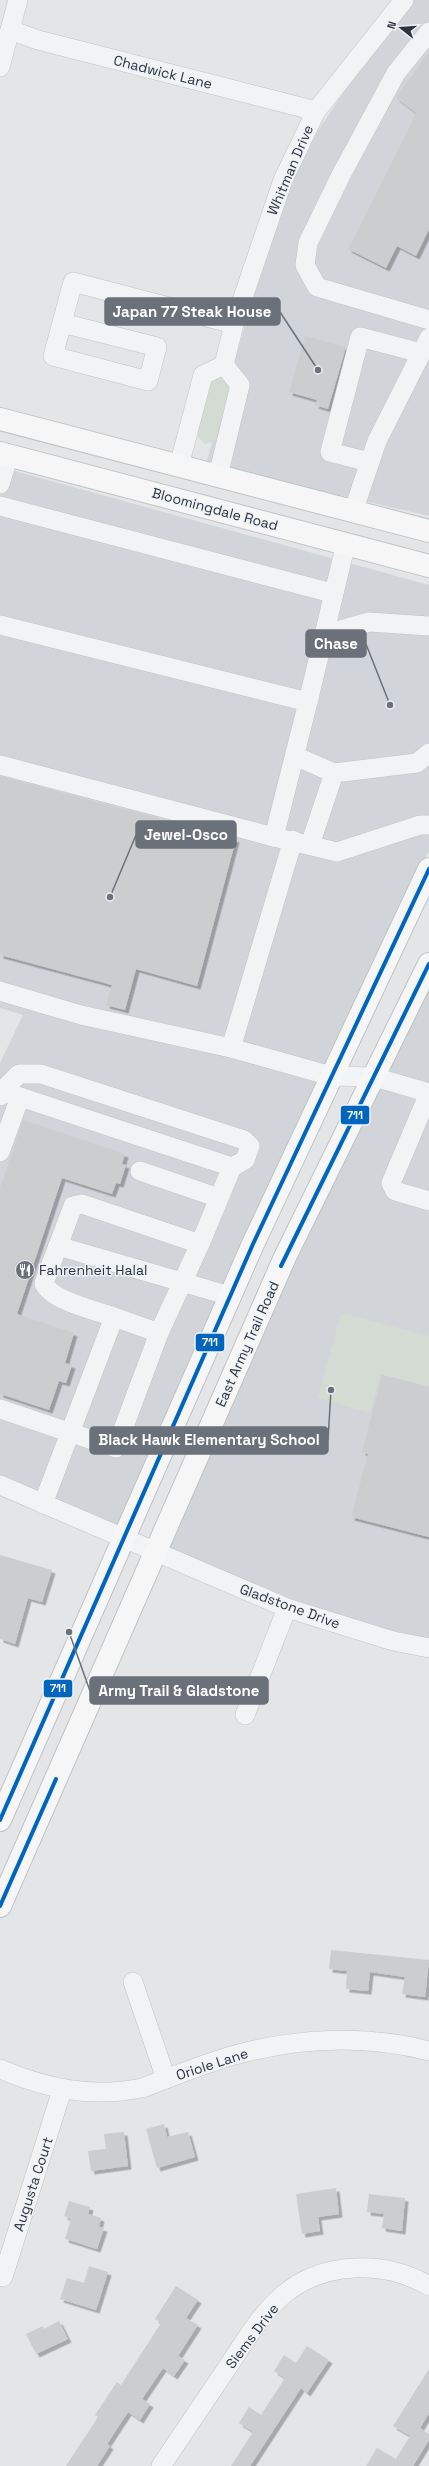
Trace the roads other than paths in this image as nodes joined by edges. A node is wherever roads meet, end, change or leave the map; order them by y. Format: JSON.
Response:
{"nodes":[{"id":1,"x":18,"y":0,"type":"edge"},
{"id":2,"x":404,"y":0,"type":"edge"},
{"id":3,"x":10,"y":30,"type":"junction"},
{"id":4,"x":429,"y":32,"type":"edge"},
{"id":5,"x":0,"y":67,"type":"edge"},
{"id":6,"x":316,"y":111,"type":"junction"},
{"id":7,"x":429,"y":320,"type":"edge"},
{"id":8,"x":62,"y":323,"type":"junction"},
{"id":9,"x":234,"y":324,"type":"junction"},
{"id":10,"x":425,"y":346,"type":"edge"},
{"id":11,"x":224,"y":365,"type":"junction"},
{"id":12,"x":0,"y":419,"type":"edge"},
{"id":13,"x":4,"y":454,"type":"edge"},
{"id":14,"x":369,"y":462,"type":"junction"},
{"id":15,"x":179,"y":466,"type":"junction"},
{"id":16,"x":218,"y":476,"type":"junction"},
{"id":17,"x":0,"y":484,"type":"edge"},
{"id":18,"x":0,"y":506,"type":"edge"},
{"id":19,"x":354,"y":512,"type":"junction"},
{"id":20,"x":429,"y":531,"type":"edge"},
{"id":21,"x":346,"y":544,"type":"junction"},
{"id":22,"x":429,"y":566,"type":"edge"},
{"id":23,"x":332,"y":593,"type":"junction"},
{"id":24,"x":0,"y":625,"type":"edge"},
{"id":25,"x":429,"y":626,"type":"edge"},
{"id":26,"x":322,"y":635,"type":"junction"},
{"id":27,"x":308,"y":702,"type":"junction"},
{"id":28,"x":429,"y":753,"type":"edge"},
{"id":29,"x":294,"y":756,"type":"junction"},
{"id":30,"x":0,"y":765,"type":"edge"},
{"id":31,"x":334,"y":773,"type":"junction"},
{"id":32,"x":429,"y":825,"type":"edge"},
{"id":33,"x":274,"y":837,"type":"junction"},
{"id":34,"x":302,"y":842,"type":"junction"},
{"id":35,"x":429,"y":870,"type":"edge"},
{"id":36,"x":429,"y":964,"type":"edge"},
{"id":37,"x":0,"y":991,"type":"edge"},
{"id":38,"x":231,"y":1048,"type":"junction"},
{"id":39,"x":331,"y":1076,"type":"junction"},
{"id":40,"x":374,"y":1077,"type":"junction"},
{"id":41,"x":429,"y":1093,"type":"edge"},
{"id":42,"x":7,"y":1094,"type":"edge"},
{"id":43,"x":0,"y":1152,"type":"edge"},
{"id":44,"x":232,"y":1167,"type":"junction"},
{"id":45,"x":140,"y":1171,"type":"dead end"},
{"id":46,"x":219,"y":1198,"type":"junction"},
{"id":47,"x":429,"y":1201,"type":"edge"},
{"id":48,"x":200,"y":1244,"type":"junction"},
{"id":49,"x":58,"y":1246,"type":"junction"},
{"id":50,"x":182,"y":1282,"type":"junction"},
{"id":51,"x":230,"y":1296,"type":"junction"},
{"id":52,"x":114,"y":1317,"type":"junction"},
{"id":53,"x":159,"y":1333,"type":"junction"},
{"id":54,"x":0,"y":1409,"type":"edge"},
{"id":55,"x":71,"y":1433,"type":"junction"},
{"id":56,"x":0,"y":1485,"type":"edge"},
{"id":57,"x":43,"y":1504,"type":"junction"},
{"id":58,"x":124,"y":1539,"type":"junction"},
{"id":59,"x":155,"y":1552,"type":"junction"},
{"id":60,"x":287,"y":1608,"type":"junction"},
{"id":61,"x":429,"y":1648,"type":"edge"},
{"id":62,"x":245,"y":1715,"type":"dead end"},
{"id":63,"x":0,"y":1820,"type":"edge"},
{"id":64,"x":0,"y":1906,"type":"edge"},
{"id":65,"x":133,"y":1982,"type":"dead end"},
{"id":66,"x":429,"y":2051,"type":"edge"},
{"id":67,"x":0,"y":2069,"type":"edge"},
{"id":68,"x":166,"y":2079,"type":"junction"},
{"id":69,"x":62,"y":2090,"type":"junction"},
{"id":70,"x":3,"y":2277,"type":"dead end"},
{"id":71,"x":429,"y":2286,"type":"edge"},
{"id":72,"x":161,"y":2466,"type":"edge"}],
"edges":[{"from":1,"to":3,"type":"street"},
{"from":2,"to":6,"type":"street","name":"Whitman Drive"},
{"from":3,"to":5,"type":"street"},
{"from":3,"to":6,"type":"street","name":"Chadwick Lane"},
{"from":4,"to":7,"type":"street"},
{"from":6,"to":9,"type":"street","name":"Whitman Drive"},
{"from":8,"to":8,"type":"street"},
{"from":8,"to":9,"type":"street"},
{"from":9,"to":11,"type":"street","name":"Whitman Drive"},
{"from":10,"to":14,"type":"street"},
{"from":10,"to":14,"type":"street"},
{"from":11,"to":15,"type":"street"},
{"from":11,"to":16,"type":"street"},
{"from":12,"to":15,"type":"main road"},
{"from":13,"to":17,"type":"street"},
{"from":13,"to":21,"type":"main road","name":"Bloomingdale Road"},
{"from":14,"to":19,"type":"street"},
{"from":15,"to":16,"type":"main road"},
{"from":16,"to":19,"type":"main road"},
{"from":18,"to":23,"type":"street"},
{"from":19,"to":20,"type":"main road"},
{"from":21,"to":22,"type":"main road","name":"Bloomingdale Road"},
{"from":21,"to":23,"type":"street"},
{"from":23,"to":26,"type":"street"},
{"from":24,"to":27,"type":"street"},
{"from":25,"to":26,"type":"street"},
{"from":26,"to":27,"type":"street"},
{"from":27,"to":29,"type":"street"},
{"from":28,"to":31,"type":"street"},
{"from":29,"to":31,"type":"street"},
{"from":29,"to":33,"type":"street"},
{"from":30,"to":33,"type":"street"},
{"from":31,"to":34,"type":"street"},
{"from":32,"to":34,"type":"street"},
{"from":33,"to":34,"type":"street"},
{"from":34,"to":38,"type":"street"},
{"from":35,"to":39,"type":"main road"},
{"from":36,"to":40,"type":"main road","name":"East Army Trail Road"},
{"from":37,"to":38,"type":"street"},
{"from":38,"to":39,"type":"street"},
{"from":39,"to":40,"type":"street"},
{"from":39,"to":51,"type":"main road"},
{"from":40,"to":41,"type":"street"},
{"from":40,"to":59,"type":"main road","name":"East Army Trail Road"},
{"from":41,"to":47,"type":"street"},
{"from":42,"to":43,"type":"street"},
{"from":42,"to":44,"type":"street"},
{"from":42,"to":44,"type":"street"},
{"from":44,"to":46,"type":"street"},
{"from":45,"to":46,"type":"street"},
{"from":46,"to":48,"type":"street"},
{"from":48,"to":49,"type":"street"},
{"from":48,"to":50,"type":"street"},
{"from":49,"to":50,"type":"street"},
{"from":49,"to":52,"type":"street"},
{"from":50,"to":51,"type":"street"},
{"from":50,"to":53,"type":"street"},
{"from":51,"to":58,"type":"main road"},
{"from":52,"to":53,"type":"street"},
{"from":52,"to":55,"type":"street"},
{"from":53,"to":55,"type":"street"},
{"from":54,"to":55,"type":"street"},
{"from":55,"to":57,"type":"street"},
{"from":56,"to":57,"type":"street","name":"Gladstone Drive"},
{"from":57,"to":58,"type":"street","name":"Gladstone Drive"},
{"from":58,"to":59,"type":"street","name":"Gladstone Drive"},
{"from":58,"to":63,"type":"main road"},
{"from":59,"to":60,"type":"street","name":"Gladstone Drive"},
{"from":59,"to":64,"type":"main road","name":"East Army Trail Road"},
{"from":60,"to":61,"type":"street","name":"Gladstone Drive"},
{"from":60,"to":62,"type":"street"},
{"from":65,"to":68,"type":"street"},
{"from":66,"to":68,"type":"street","name":"Oriole Lane"},
{"from":67,"to":69,"type":"street","name":"Oriole Lane"},
{"from":68,"to":69,"type":"street","name":"Oriole Lane"},
{"from":69,"to":70,"type":"street","name":"Augusta Court"},
{"from":71,"to":72,"type":"street","name":"Siems Drive"}]}
